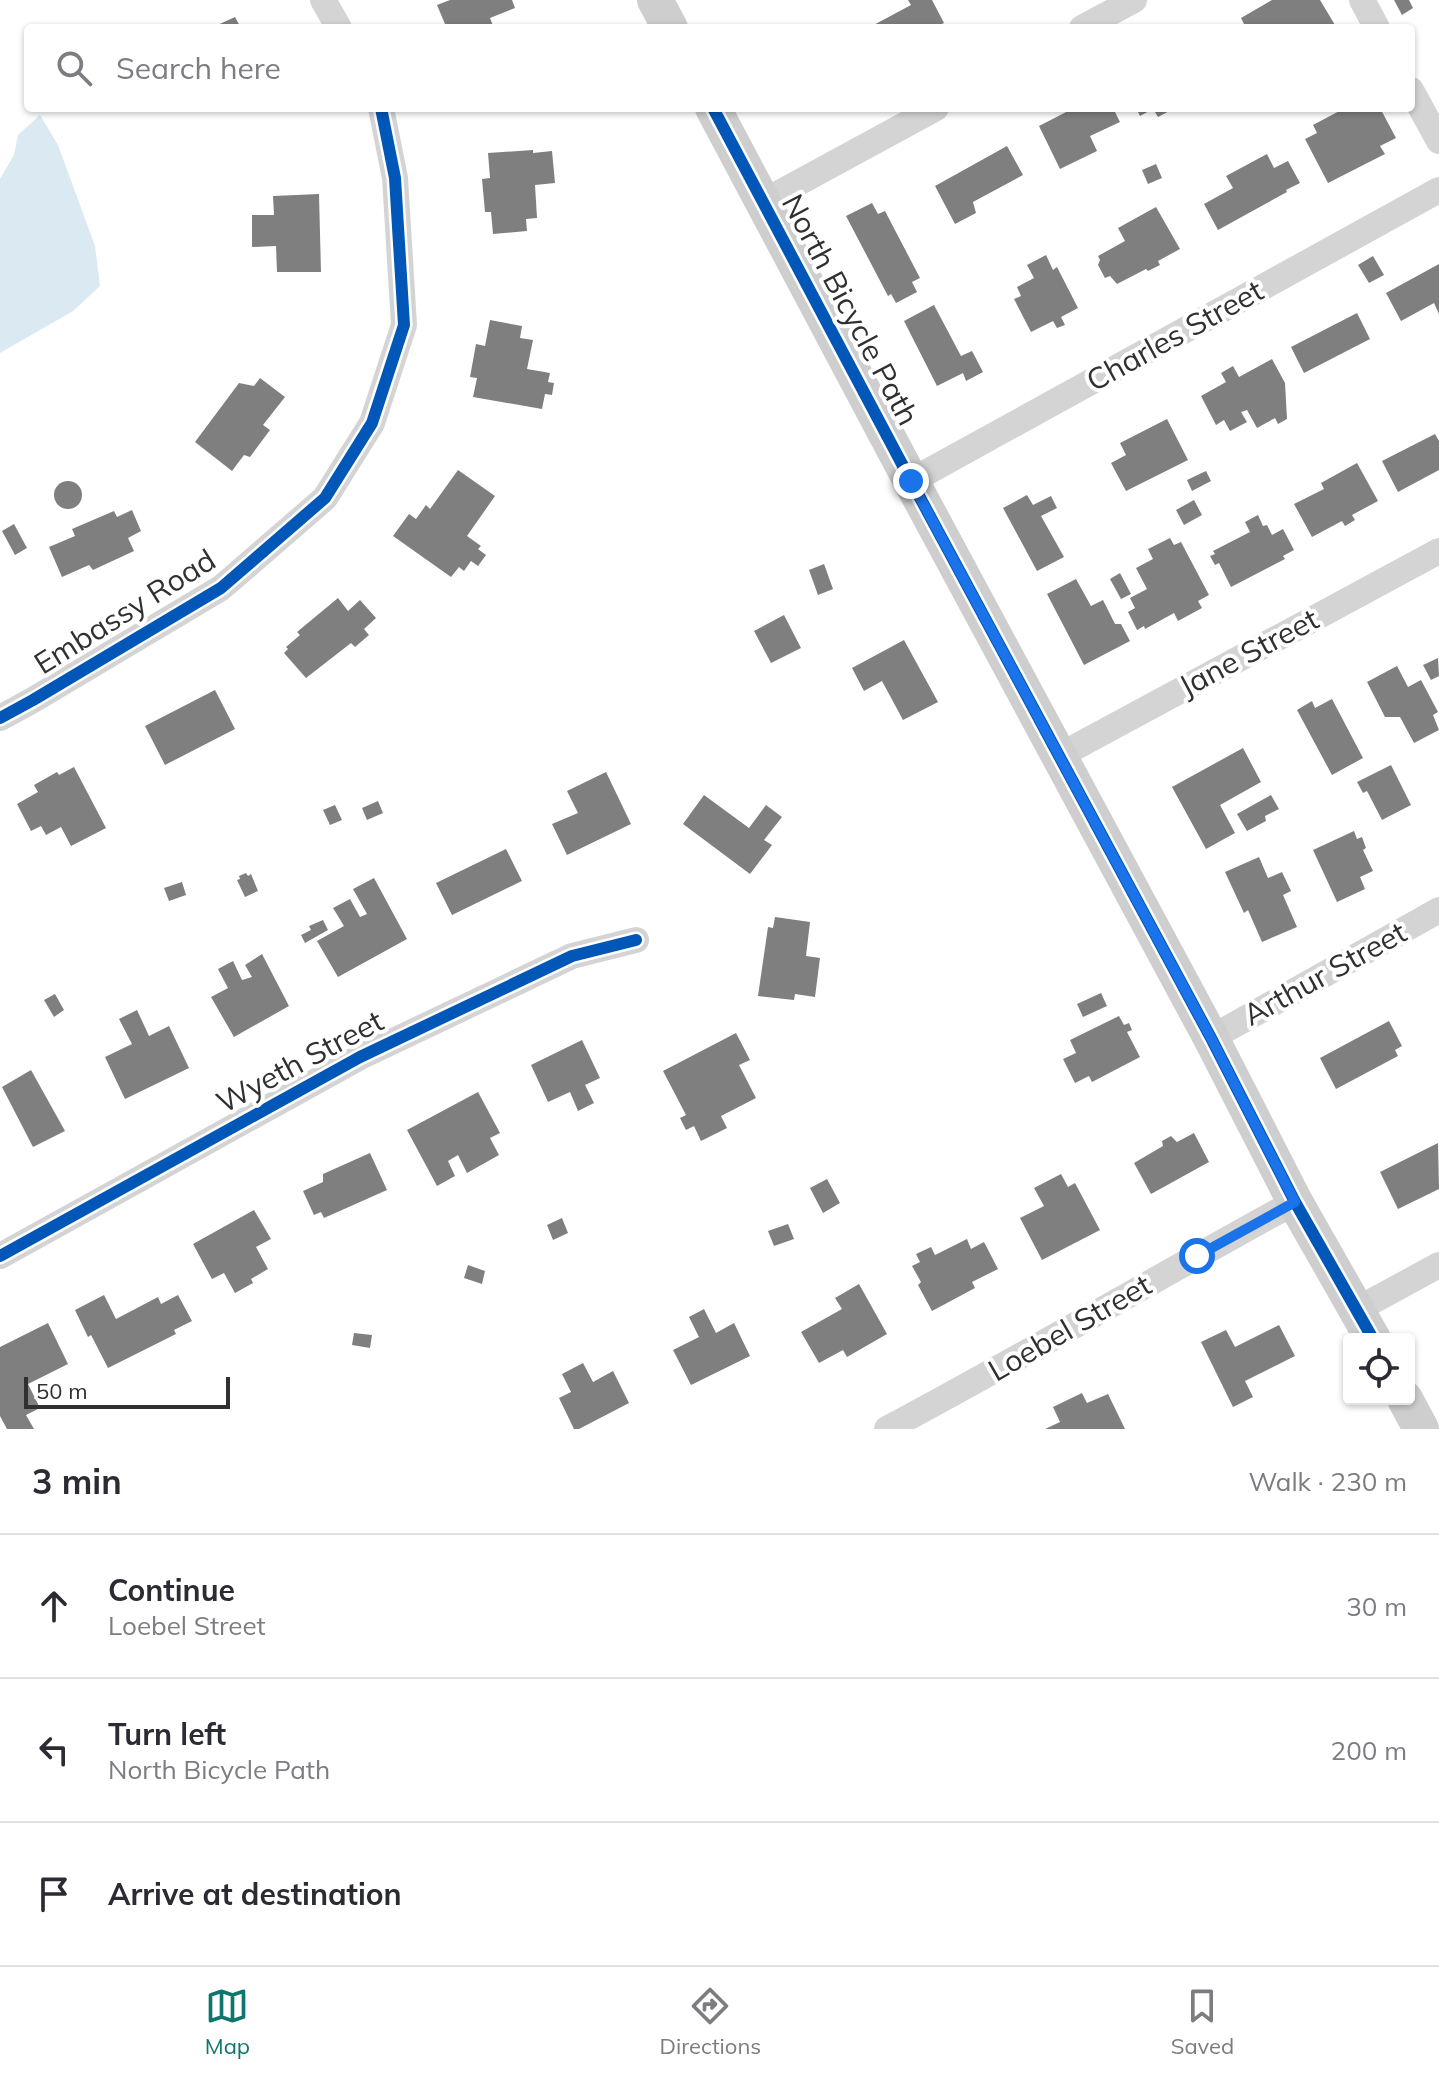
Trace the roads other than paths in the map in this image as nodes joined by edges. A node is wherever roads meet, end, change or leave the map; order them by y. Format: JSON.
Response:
{"nodes":[{"id":1,"x":323,"y":0,"type":"edge"},
{"id":2,"x":655,"y":0,"type":"edge"},
{"id":3,"x":1134,"y":0,"type":"edge"},
{"id":4,"x":1362,"y":0,"type":"edge"},
{"id":5,"x":337,"y":24,"type":"edge"},
{"id":6,"x":668,"y":24,"type":"edge"},
{"id":7,"x":1089,"y":24,"type":"edge"},
{"id":8,"x":1375,"y":24,"type":"edge"},
{"id":9,"x":1415,"y":97,"type":"edge"},
{"id":10,"x":382,"y":112,"type":"edge"},
{"id":11,"x":715,"y":112,"type":"edge"},
{"id":12,"x":929,"y":112,"type":"edge"},
{"id":13,"x":1439,"y":141,"type":"edge"},
{"id":14,"x":1439,"y":190,"type":"edge"},
{"id":15,"x":763,"y":202,"type":"junction"},
{"id":16,"x":911,"y":481,"type":"junction"},
{"id":17,"x":1439,"y":551,"type":"edge"},
{"id":18,"x":0,"y":718,"type":"edge"},
{"id":19,"x":1059,"y":756,"type":"junction"},
{"id":20,"x":1439,"y":910,"type":"edge"},
{"id":21,"x":636,"y":940,"type":"dead end"},
{"id":22,"x":1211,"y":1038,"type":"junction"},
{"id":23,"x":1295,"y":1202,"type":"junction"},
{"id":24,"x":0,"y":1256,"type":"edge"},
{"id":25,"x":1439,"y":1265,"type":"edge"},
{"id":26,"x":1366,"y":1324,"type":"edge"},
{"id":27,"x":1408,"y":1405,"type":"edge"},
{"id":28,"x":887,"y":1429,"type":"edge"},
{"id":29,"x":1421,"y":1429,"type":"edge"}],
"edges":[{"from":1,"to":5,"type":"street"},
{"from":2,"to":6,"type":"street"},
{"from":3,"to":7,"type":"street"},
{"from":4,"to":8,"type":"street"},
{"from":9,"to":13,"type":"street"},
{"from":10,"to":18,"type":"street","name":"Embassy Road"},
{"from":11,"to":15,"type":"street","name":"North Bicycle Path"},
{"from":12,"to":15,"type":"street"},
{"from":14,"to":16,"type":"street","name":"Charles Street"},
{"from":15,"to":16,"type":"street","name":"North Bicycle Path"},
{"from":16,"to":19,"type":"street","name":"North Bicycle Path"},
{"from":17,"to":19,"type":"street","name":"Jane Street"},
{"from":19,"to":22,"type":"street","name":"North Bicycle Path"},
{"from":20,"to":22,"type":"street","name":"Arthur Street"},
{"from":21,"to":24,"type":"street","name":"Wyeth Street"},
{"from":22,"to":23,"type":"street","name":"North Bicycle Path"},
{"from":23,"to":26,"type":"street","name":"North Bicycle Path"},
{"from":23,"to":28,"type":"street","name":"Loebel Street"},
{"from":25,"to":26,"type":"street"},
{"from":27,"to":29,"type":"street"}]}
